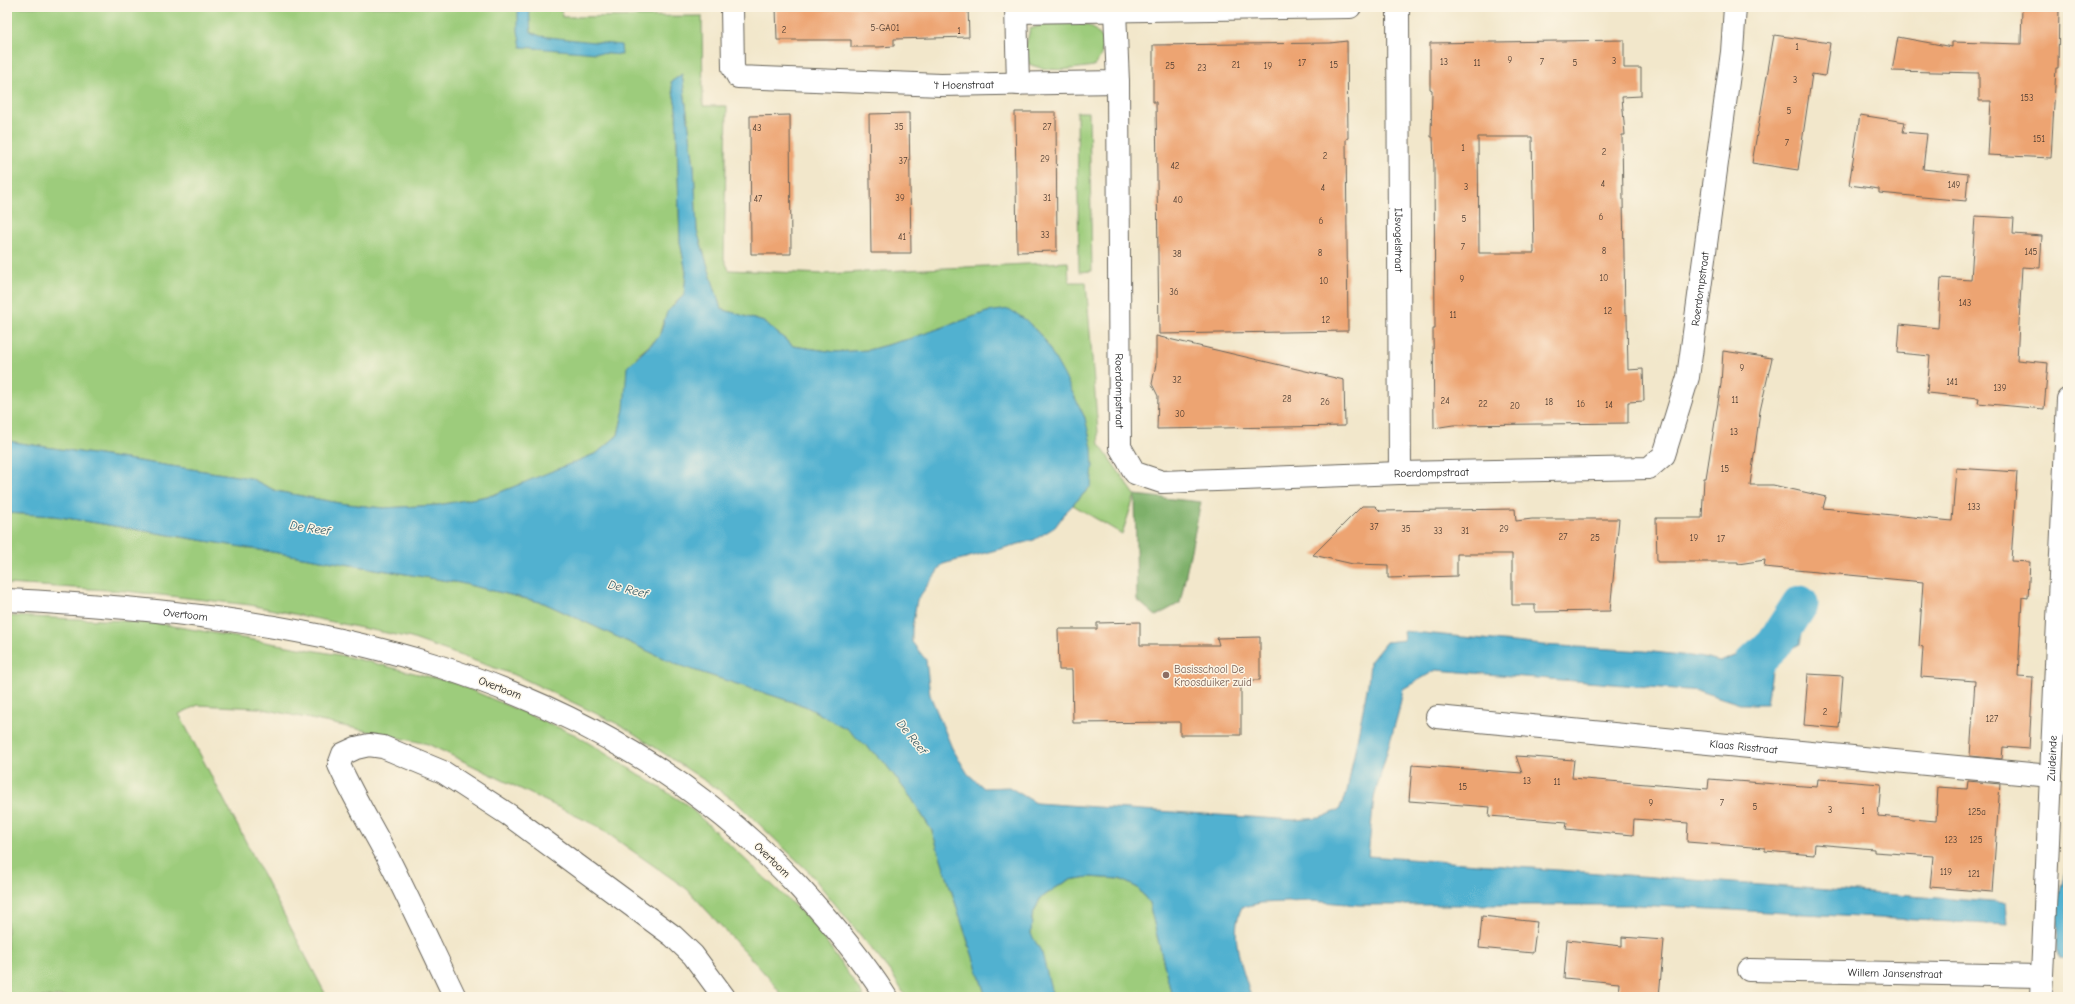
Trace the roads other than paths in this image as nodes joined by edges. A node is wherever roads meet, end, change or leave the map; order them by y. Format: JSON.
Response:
{"nodes":[{"id":1,"x":732,"y":7,"type":"edge"},
{"id":2,"x":1350,"y":7,"type":"edge"},
{"id":3,"x":1398,"y":7,"type":"edge"},
{"id":4,"x":1735,"y":7,"type":"edge"},
{"id":5,"x":1016,"y":9,"type":"edge"},
{"id":6,"x":1115,"y":11,"type":"junction"},
{"id":7,"x":1118,"y":82,"type":"junction"},
{"id":8,"x":1018,"y":84,"type":"junction"},
{"id":9,"x":2068,"y":399,"type":"edge"},
{"id":10,"x":1400,"y":473,"type":"junction"},
{"id":11,"x":7,"y":600,"type":"edge"},
{"id":12,"x":1437,"y":717,"type":"dead end"},
{"id":13,"x":2051,"y":776,"type":"junction"},
{"id":14,"x":1749,"y":970,"type":"dead end"},
{"id":15,"x":2041,"y":976,"type":"junction"},
{"id":16,"x":718,"y":996,"type":"edge"},
{"id":17,"x":455,"y":997,"type":"edge"},
{"id":18,"x":886,"y":997,"type":"edge"},
{"id":19,"x":2041,"y":997,"type":"edge"}],
"edges":[{"from":1,"to":8,"type":"street","name":"'t Hoenstraat"},
{"from":2,"to":6,"type":"street"},
{"from":3,"to":10,"type":"street","name":"IJsvogelstraat"},
{"from":4,"to":10,"type":"street","name":"Roerdompstraat"},
{"from":5,"to":6,"type":"street"},
{"from":5,"to":8,"type":"street"},
{"from":6,"to":7,"type":"street"},
{"from":7,"to":8,"type":"street","name":"'t Hoenstraat"},
{"from":7,"to":10,"type":"street","name":"Roerdompstraat"},
{"from":9,"to":13,"type":"street","name":"Zuideinde"},
{"from":11,"to":18,"type":"street","name":"Overtoom"},
{"from":12,"to":13,"type":"street","name":"Klaas Risstraat"},
{"from":13,"to":15,"type":"street","name":"Zuideinde"},
{"from":14,"to":15,"type":"street","name":"Willem Jansenstraat"},
{"from":15,"to":19,"type":"street","name":"Zuideinde"},
{"from":16,"to":17,"type":"street"}]}
